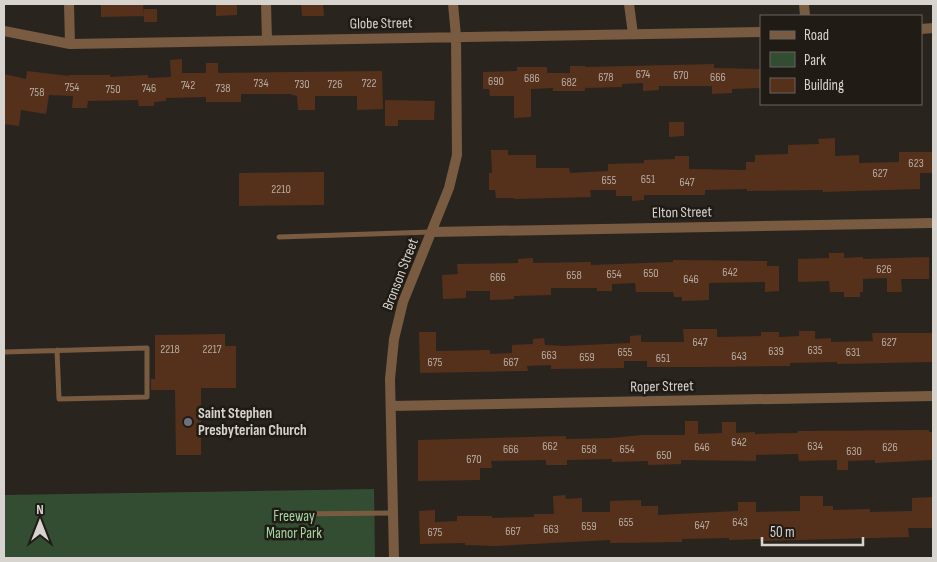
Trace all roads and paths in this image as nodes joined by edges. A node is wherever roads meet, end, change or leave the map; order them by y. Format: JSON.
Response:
{"nodes":[{"id":1,"x":69,"y":4,"type":"edge"},
{"id":2,"x":266,"y":4,"type":"edge"},
{"id":3,"x":453,"y":4,"type":"edge"},
{"id":4,"x":630,"y":4,"type":"edge"},
{"id":5,"x":4,"y":31,"type":"edge"},
{"id":6,"x":760,"y":32,"type":"edge"},
{"id":7,"x":633,"y":34,"type":"junction"},
{"id":8,"x":456,"y":36,"type":"junction"},
{"id":9,"x":267,"y":40,"type":"junction"},
{"id":10,"x":70,"y":44,"type":"junction"},
{"id":11,"x":933,"y":223,"type":"edge"},
{"id":12,"x":432,"y":232,"type":"junction"},
{"id":13,"x":278,"y":237,"type":"dead end"},
{"id":14,"x":56,"y":350,"type":"junction"},
{"id":15,"x":4,"y":352,"type":"edge"},
{"id":16,"x":933,"y":396,"type":"edge"},
{"id":17,"x":391,"y":406,"type":"junction"},
{"id":18,"x":394,"y":513,"type":"junction"},
{"id":19,"x":291,"y":514,"type":"dead end"},
{"id":20,"x":394,"y":558,"type":"edge"}],
"edges":[{"from":1,"to":10,"type":"street"},
{"from":2,"to":9,"type":"street"},
{"from":3,"to":8,"type":"street","name":"Bronson Street"},
{"from":4,"to":7,"type":"street"},
{"from":5,"to":10,"type":"street","name":"Globe Street"},
{"from":6,"to":7,"type":"street","name":"Globe Street"},
{"from":7,"to":8,"type":"street","name":"Globe Street"},
{"from":8,"to":9,"type":"street","name":"Globe Street"},
{"from":8,"to":12,"type":"street","name":"Bronson Street"},
{"from":9,"to":10,"type":"street","name":"Globe Street"},
{"from":11,"to":12,"type":"street","name":"Elton Street"},
{"from":12,"to":13,"type":"lane"},
{"from":12,"to":17,"type":"street","name":"Bronson Street"},
{"from":14,"to":14,"type":"lane"},
{"from":14,"to":15,"type":"lane"},
{"from":16,"to":17,"type":"street","name":"Roper Street"},
{"from":17,"to":18,"type":"street","name":"Bronson Street"},
{"from":18,"to":19,"type":"lane"},
{"from":18,"to":20,"type":"street","name":"Bronson Street"}]}
